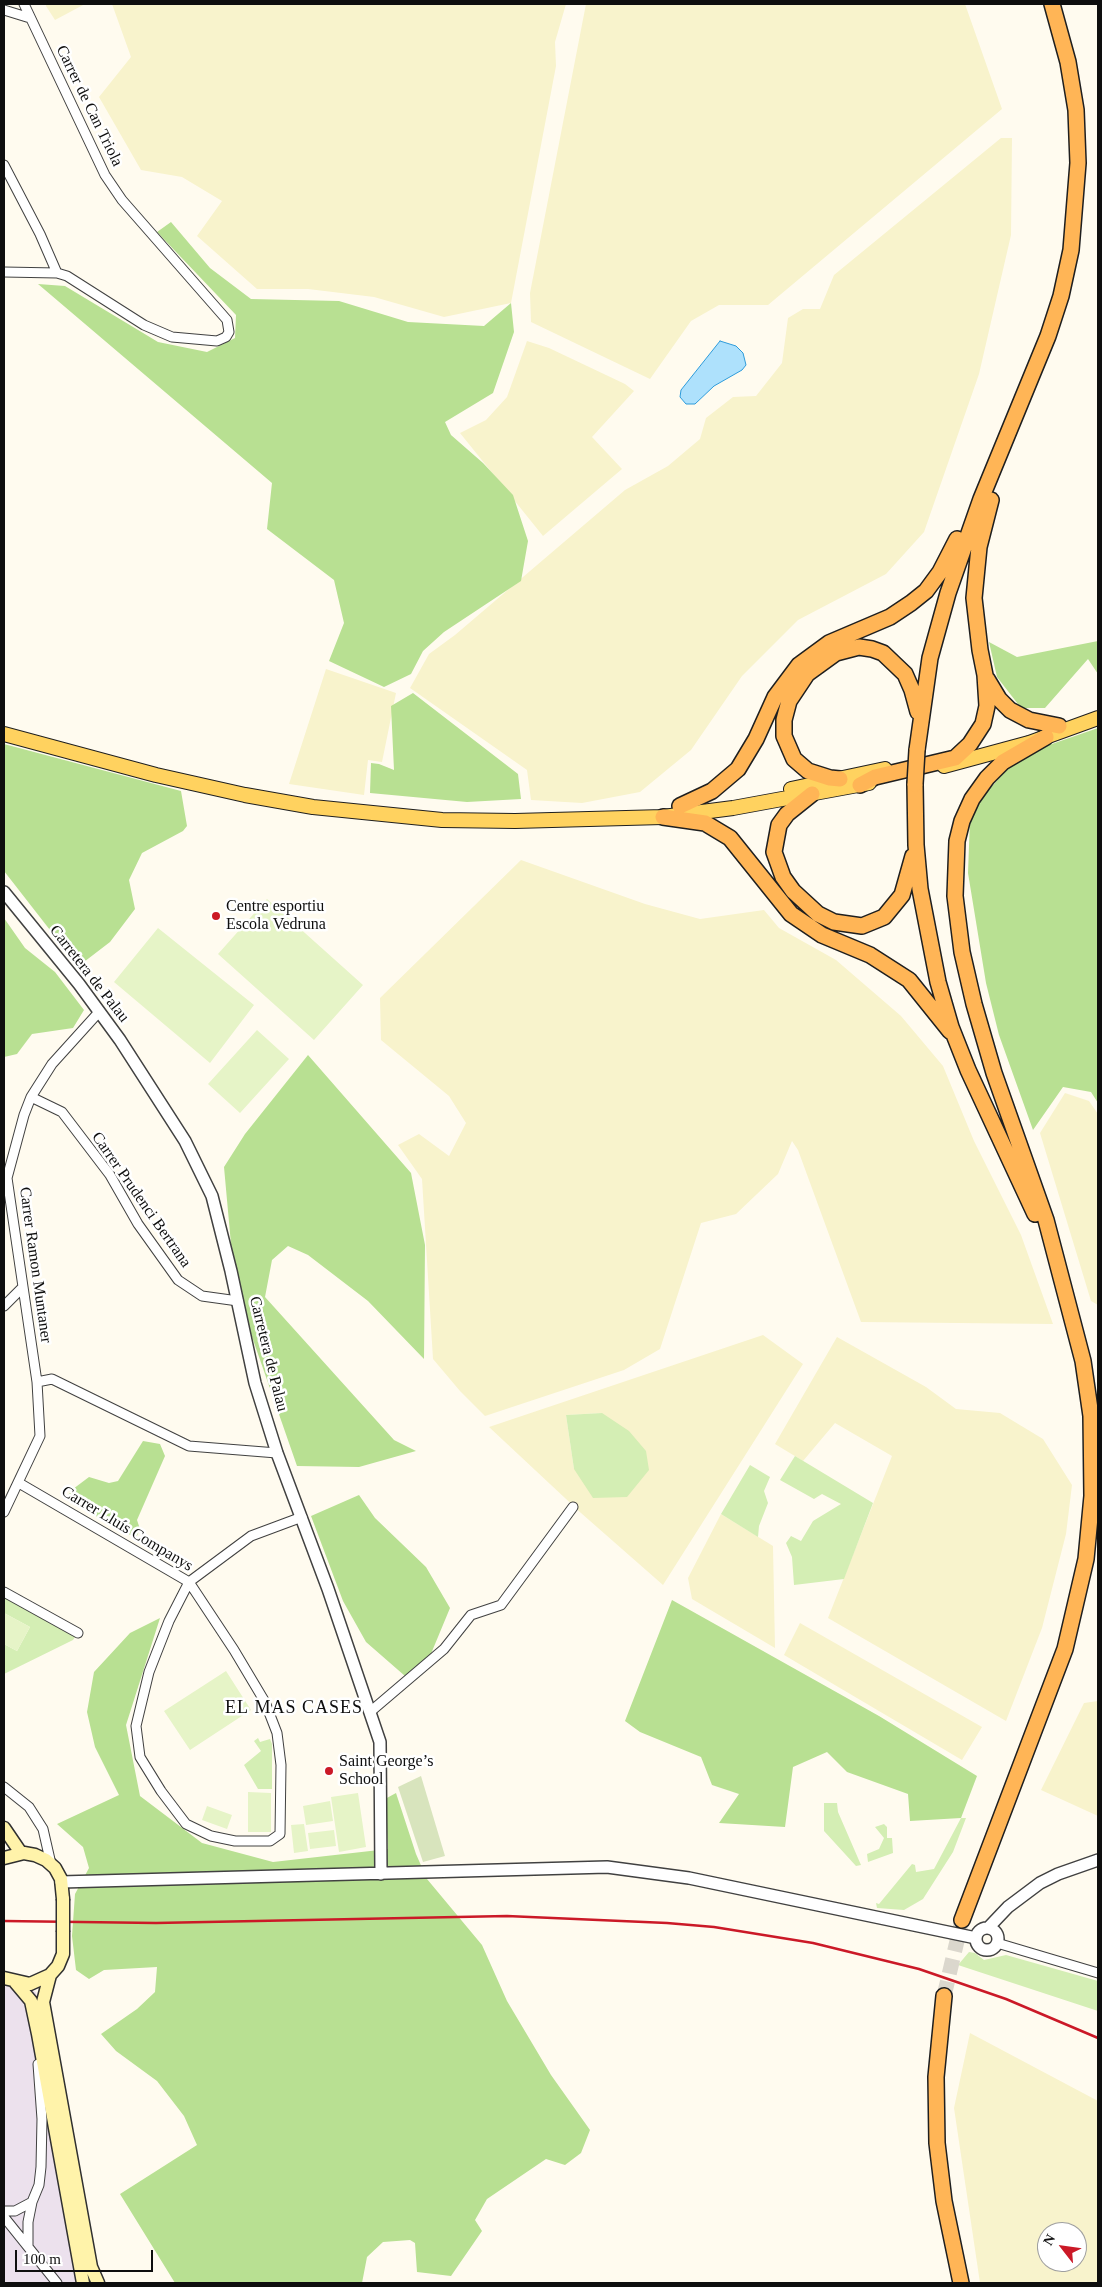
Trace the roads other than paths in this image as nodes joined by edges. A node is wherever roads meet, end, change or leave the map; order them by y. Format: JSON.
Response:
{"nodes":[{"id":1,"x":24,"y":4,"type":"edge"},
{"id":2,"x":1052,"y":4,"type":"edge"},
{"id":3,"x":4,"y":10,"type":"edge"},
{"id":4,"x":30,"y":18,"type":"junction"},
{"id":5,"x":4,"y":165,"type":"edge"},
{"id":6,"x":4,"y":272,"type":"edge"},
{"id":7,"x":57,"y":273,"type":"junction"},
{"id":8,"x":1048,"y":336,"type":"junction"},
{"id":9,"x":981,"y":499,"type":"junction"},
{"id":10,"x":985,"y":675,"type":"junction"},
{"id":11,"x":1096,"y":718,"type":"edge"},
{"id":12,"x":920,"y":721,"type":"junction"},
{"id":13,"x":1059,"y":726,"type":"junction"},
{"id":14,"x":4,"y":734,"type":"edge"},
{"id":15,"x":1046,"y":737,"type":"junction"},
{"id":16,"x":962,"y":752,"type":"junction"},
{"id":17,"x":840,"y":779,"type":"junction"},
{"id":18,"x":860,"y":785,"type":"junction"},
{"id":19,"x":812,"y":794,"type":"junction"},
{"id":20,"x":680,"y":806,"type":"junction"},
{"id":21,"x":663,"y":817,"type":"junction"},
{"id":22,"x":603,"y":818,"type":"junction"},
{"id":23,"x":916,"y":845,"type":"junction"},
{"id":24,"x":4,"y":892,"type":"edge"},
{"id":25,"x":99,"y":1012,"type":"junction"},
{"id":26,"x":957,"y":1040,"type":"junction"},
{"id":27,"x":31,"y":1097,"type":"junction"},
{"id":28,"x":7,"y":1198,"type":"edge"},
{"id":29,"x":1056,"y":1263,"type":"junction"},
{"id":30,"x":22,"y":1288,"type":"junction"},
{"id":31,"x":238,"y":1302,"type":"junction"},
{"id":32,"x":4,"y":1306,"type":"edge"},
{"id":33,"x":37,"y":1382,"type":"junction"},
{"id":34,"x":277,"y":1453,"type":"junction"},
{"id":35,"x":19,"y":1483,"type":"junction"},
{"id":36,"x":573,"y":1507,"type":"dead end"},
{"id":37,"x":4,"y":1512,"type":"edge"},
{"id":38,"x":302,"y":1517,"type":"junction"},
{"id":39,"x":189,"y":1582,"type":"junction"},
{"id":40,"x":4,"y":1592,"type":"edge"},
{"id":41,"x":78,"y":1633,"type":"dead end"},
{"id":42,"x":370,"y":1712,"type":"junction"},
{"id":43,"x":4,"y":1787,"type":"edge"},
{"id":44,"x":4,"y":1828,"type":"edge"},
{"id":45,"x":21,"y":1853,"type":"junction"},
{"id":46,"x":4,"y":1858,"type":"edge"},
{"id":47,"x":1098,"y":1860,"type":"edge"},
{"id":48,"x":51,"y":1864,"type":"junction"},
{"id":49,"x":381,"y":1874,"type":"junction"},
{"id":50,"x":61,"y":1882,"type":"junction"},
{"id":51,"x":962,"y":1920,"type":"tunnel mouth"},
{"id":52,"x":990,"y":1928,"type":"junction"},
{"id":53,"x":976,"y":1938,"type":"junction"},
{"id":54,"x":997,"y":1944,"type":"junction"},
{"id":55,"x":1098,"y":1973,"type":"edge"},
{"id":56,"x":50,"y":1975,"type":"junction"},
{"id":57,"x":9,"y":1980,"type":"edge"},
{"id":58,"x":944,"y":1996,"type":"tunnel mouth"},
{"id":59,"x":38,"y":2034,"type":"junction"},
{"id":60,"x":32,"y":2202,"type":"junction"},
{"id":61,"x":4,"y":2210,"type":"edge"},
{"id":62,"x":4,"y":2217,"type":"edge"},
{"id":63,"x":28,"y":2245,"type":"junction"},
{"id":64,"x":58,"y":2283,"type":"edge"},
{"id":65,"x":82,"y":2283,"type":"edge"},
{"id":66,"x":98,"y":2283,"type":"edge"},
{"id":67,"x":961,"y":2283,"type":"edge"}],
"edges":[{"from":1,"to":4,"type":"street","name":"Carrer de Can Triola"},
{"from":2,"to":8,"type":"highway"},
{"from":3,"to":4,"type":"street"},
{"from":4,"to":7,"type":"street","name":"Carrer de Can Triola"},
{"from":5,"to":7,"type":"street"},
{"from":6,"to":7,"type":"street"},
{"from":8,"to":9,"type":"highway"},
{"from":8,"to":10,"type":"highway"},
{"from":9,"to":12,"type":"highway"},
{"from":9,"to":20,"type":"highway"},
{"from":10,"to":13,"type":"highway"},
{"from":10,"to":16,"type":"highway"},
{"from":11,"to":13,"type":"main road"},
{"from":11,"to":15,"type":"main road"},
{"from":12,"to":17,"type":"highway"},
{"from":12,"to":23,"type":"highway","bridge":true},
{"from":13,"to":16,"type":"main road"},
{"from":14,"to":22,"type":"main road"},
{"from":15,"to":18,"type":"main road"},
{"from":15,"to":29,"type":"highway"},
{"from":16,"to":17,"type":"main road"},
{"from":16,"to":18,"type":"highway"},
{"from":17,"to":20,"type":"main road"},
{"from":18,"to":19,"type":"main road"},
{"from":19,"to":21,"type":"main road"},
{"from":19,"to":23,"type":"highway"},
{"from":20,"to":22,"type":"main road"},
{"from":21,"to":22,"type":"main road"},
{"from":21,"to":26,"type":"highway"},
{"from":23,"to":26,"type":"highway"},
{"from":24,"to":25,"type":"street","name":"Carretera de Palau"},
{"from":25,"to":27,"type":"street","name":"Carrer Ramon Muntaner"},
{"from":25,"to":31,"type":"street","name":"Carretera de Palau"},
{"from":26,"to":29,"type":"highway"},
{"from":27,"to":28,"type":"street","name":"Carrer Ramon Muntaner"},
{"from":27,"to":31,"type":"street","name":"Carrer Prudenci Bertrana"},
{"from":28,"to":30,"type":"street","name":"Carrer Ramon Muntaner"},
{"from":29,"to":51,"type":"highway"},
{"from":30,"to":32,"type":"street"},
{"from":30,"to":33,"type":"street","name":"Carrer Ramon Muntaner"},
{"from":31,"to":34,"type":"street","name":"Carretera de Palau"},
{"from":33,"to":34,"type":"street"},
{"from":33,"to":35,"type":"street","name":"Carrer Ramon Muntaner"},
{"from":34,"to":38,"type":"street","name":"Carretera de Palau"},
{"from":35,"to":37,"type":"street","name":"Carrer Ramon Muntaner"},
{"from":35,"to":39,"type":"street","name":"Carrer Lluís Companys"},
{"from":36,"to":42,"type":"street"},
{"from":38,"to":39,"type":"street"},
{"from":38,"to":42,"type":"street","name":"Carretera de Palau"},
{"from":39,"to":39,"type":"street","name":"Carrer Lluís Companys"},
{"from":40,"to":41,"type":"street"},
{"from":42,"to":49,"type":"street","name":"Carretera de Palau"},
{"from":43,"to":48,"type":"street"},
{"from":44,"to":45,"type":"main road"},
{"from":45,"to":46,"type":"main road"},
{"from":45,"to":48,"type":"main road"},
{"from":47,"to":52,"type":"street"},
{"from":48,"to":50,"type":"main road"},
{"from":49,"to":50,"type":"street"},
{"from":49,"to":53,"type":"street"},
{"from":50,"to":56,"type":"main road","bridge":true},
{"from":52,"to":53,"type":"street"},
{"from":52,"to":54,"type":"street"},
{"from":53,"to":54,"type":"street"},
{"from":54,"to":55,"type":"street"},
{"from":56,"to":57,"type":"main road"},
{"from":56,"to":66,"type":"main road"},
{"from":57,"to":59,"type":"main road"},
{"from":58,"to":67,"type":"highway"},
{"from":59,"to":60,"type":"street"},
{"from":59,"to":65,"type":"main road"},
{"from":60,"to":61,"type":"street"},
{"from":60,"to":63,"type":"street"},
{"from":62,"to":63,"type":"street"},
{"from":63,"to":64,"type":"street"}]}
